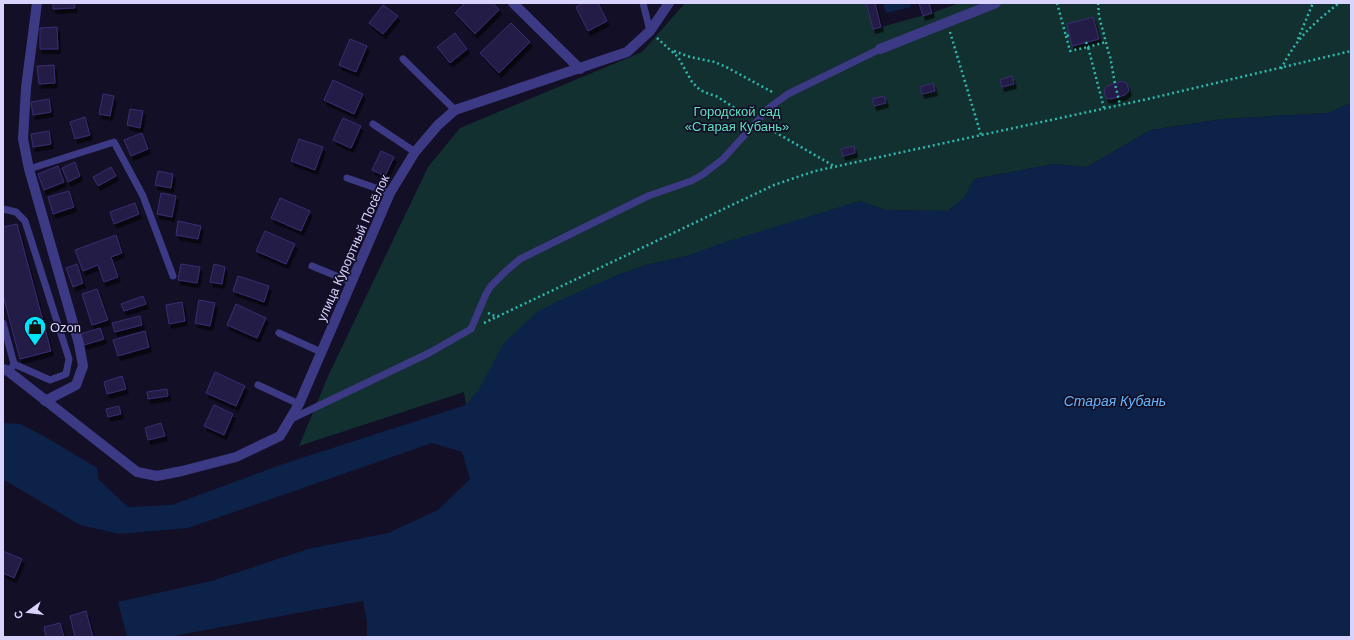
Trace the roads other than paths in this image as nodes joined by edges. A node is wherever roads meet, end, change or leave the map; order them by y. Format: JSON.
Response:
{"nodes":[{"id":1,"x":37,"y":3,"type":"edge"},
{"id":2,"x":513,"y":3,"type":"edge"},
{"id":3,"x":643,"y":3,"type":"edge"},
{"id":4,"x":670,"y":3,"type":"edge"},
{"id":5,"x":996,"y":3,"type":"edge"},
{"id":6,"x":650,"y":31,"type":"junction"},
{"id":7,"x":880,"y":49,"type":"joint"},
{"id":8,"x":403,"y":59,"type":"dead end"},
{"id":9,"x":580,"y":69,"type":"junction"},
{"id":10,"x":455,"y":110,"type":"junction"},
{"id":11,"x":373,"y":124,"type":"dead end"},
{"id":12,"x":415,"y":152,"type":"junction"},
{"id":13,"x":29,"y":169,"type":"junction"},
{"id":14,"x":347,"y":178,"type":"dead end"},
{"id":15,"x":390,"y":193,"type":"junction"},
{"id":16,"x":3,"y":209,"type":"edge"},
{"id":17,"x":312,"y":266,"type":"dead end"},
{"id":18,"x":173,"y":276,"type":"dead end"},
{"id":19,"x":351,"y":282,"type":"junction"},
{"id":20,"x":3,"y":323,"type":"edge"},
{"id":21,"x":279,"y":333,"type":"dead end"},
{"id":22,"x":321,"y":352,"type":"junction"},
{"id":23,"x":8,"y":368,"type":"edge"},
{"id":24,"x":258,"y":385,"type":"dead end"},
{"id":25,"x":44,"y":401,"type":"junction"},
{"id":26,"x":299,"y":404,"type":"junction"},
{"id":27,"x":291,"y":419,"type":"junction"}],
"edges":[{"from":1,"to":13,"type":"street"},
{"from":2,"to":9,"type":"street"},
{"from":3,"to":6,"type":"lane"},
{"from":4,"to":6,"type":"street","name":"улица Курортный Посёлок"},
{"from":5,"to":7,"type":"street"},
{"from":6,"to":9,"type":"street","name":"улица Курортный Посёлок"},
{"from":7,"to":27,"type":"lane"},
{"from":8,"to":10,"type":"lane"},
{"from":9,"to":10,"type":"street","name":"улица Курортный Посёлок"},
{"from":10,"to":12,"type":"street","name":"улица Курортный Посёлок"},
{"from":11,"to":12,"type":"lane"},
{"from":12,"to":15,"type":"street","name":"улица Курортный Посёлок"},
{"from":13,"to":18,"type":"lane"},
{"from":13,"to":25,"type":"street"},
{"from":14,"to":15,"type":"lane"},
{"from":15,"to":19,"type":"street","name":"улица Курортный Посёлок"},
{"from":16,"to":23,"type":"lane"},
{"from":17,"to":19,"type":"lane"},
{"from":19,"to":22,"type":"street","name":"улица Курортный Посёлок"},
{"from":20,"to":23,"type":"lane"},
{"from":21,"to":22,"type":"lane"},
{"from":22,"to":26,"type":"street","name":"улица Курортный Посёлок"},
{"from":23,"to":25,"type":"street"},
{"from":24,"to":26,"type":"lane"},
{"from":25,"to":27,"type":"street","name":"улица Курортный Посёлок"},
{"from":26,"to":27,"type":"street","name":"улица Курортный Посёлок"}]}
